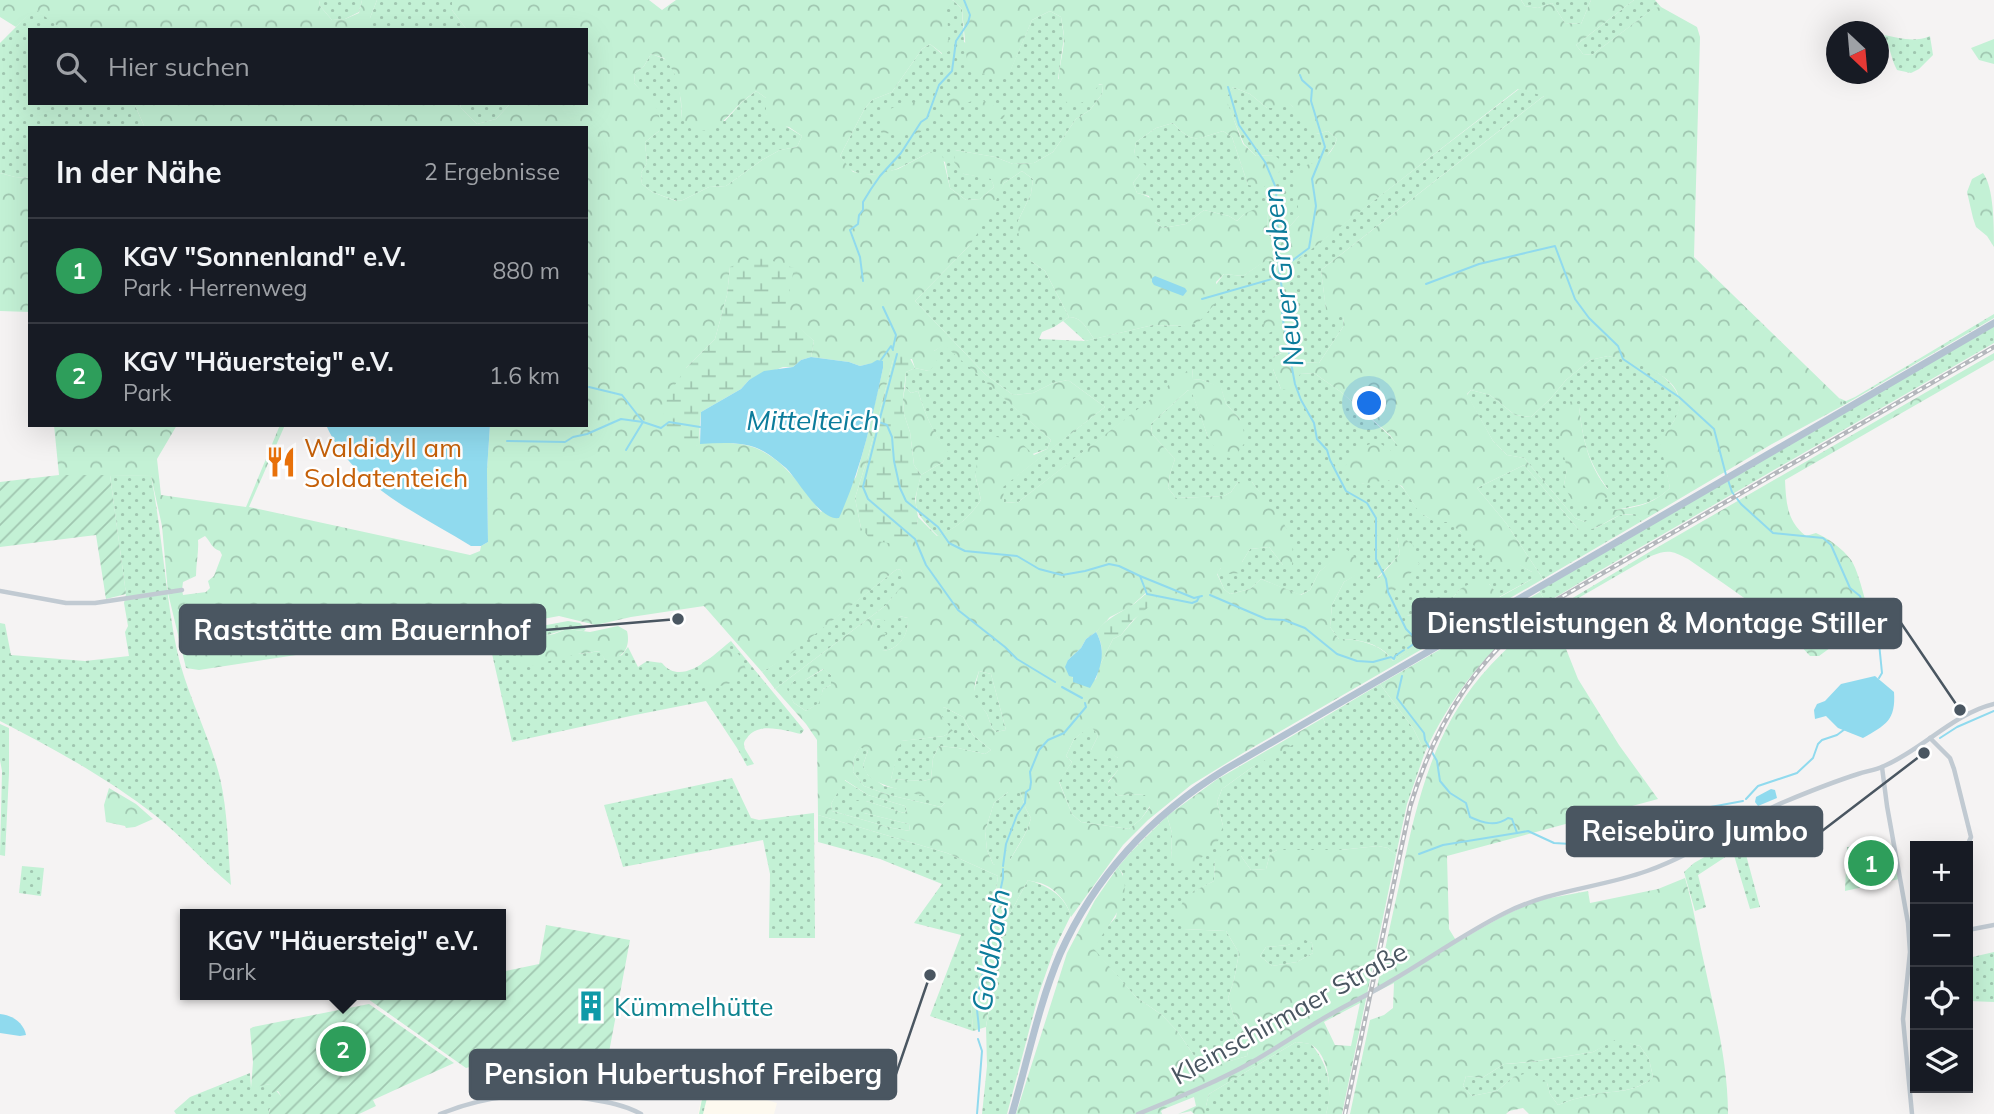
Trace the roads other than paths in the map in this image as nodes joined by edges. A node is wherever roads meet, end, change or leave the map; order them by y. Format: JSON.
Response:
{"nodes":[{"id":1,"x":1994,"y":323,"type":"edge"},
{"id":2,"x":182,"y":590,"type":"dead end"},
{"id":3,"x":0,"y":591,"type":"edge"},
{"id":4,"x":1994,"y":704,"type":"edge"},
{"id":5,"x":1930,"y":738,"type":"junction"},
{"id":6,"x":1882,"y":767,"type":"junction"},
{"id":7,"x":1969,"y":841,"type":"edge"},
{"id":8,"x":1994,"y":925,"type":"edge"},
{"id":9,"x":1910,"y":928,"type":"edge"},
{"id":10,"x":1973,"y":929,"type":"edge"},
{"id":11,"x":1910,"y":954,"type":"edge"},
{"id":12,"x":440,"y":1114,"type":"edge"},
{"id":13,"x":641,"y":1114,"type":"edge"},
{"id":14,"x":1012,"y":1114,"type":"edge"},
{"id":15,"x":1138,"y":1114,"type":"edge"},
{"id":16,"x":1912,"y":1114,"type":"edge"}],
"edges":[{"from":1,"to":14,"type":"main road"},
{"from":2,"to":3,"type":"street"},
{"from":4,"to":5,"type":"street","name":"Kleinschirmaer Straße"},
{"from":5,"to":6,"type":"street","name":"Kleinschirmaer Straße"},
{"from":5,"to":7,"type":"street"},
{"from":6,"to":9,"type":"street"},
{"from":6,"to":15,"type":"street","name":"Kleinschirmaer Straße"},
{"from":8,"to":10,"type":"street"},
{"from":11,"to":16,"type":"street"},
{"from":12,"to":13,"type":"street"}]}
